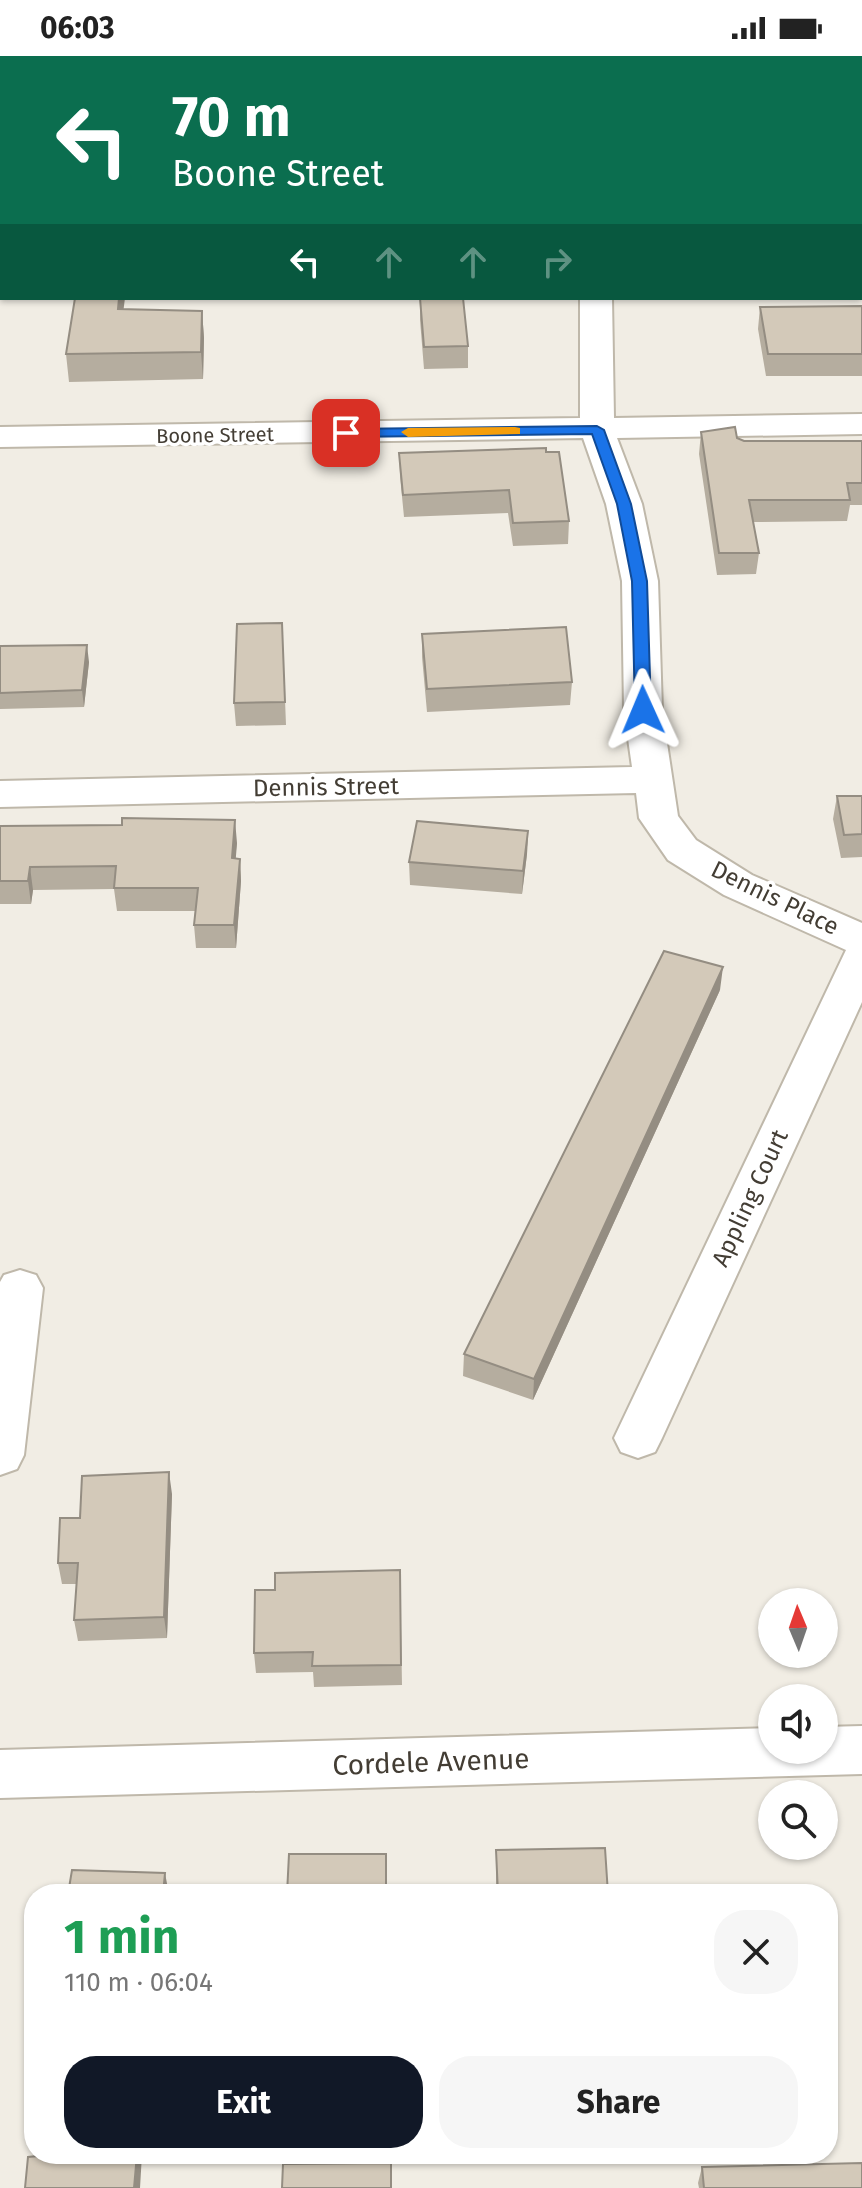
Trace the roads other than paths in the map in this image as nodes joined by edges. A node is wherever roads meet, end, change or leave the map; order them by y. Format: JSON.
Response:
{"nodes":[{"id":1,"x":596,"y":300,"type":"edge"},
{"id":2,"x":862,"y":424,"type":"edge"},
{"id":3,"x":597,"y":430,"type":"junction"},
{"id":4,"x":0,"y":437,"type":"edge"},
{"id":5,"x":653,"y":780,"type":"junction"},
{"id":6,"x":0,"y":794,"type":"edge"},
{"id":7,"x":862,"y":940,"type":"edge"},
{"id":8,"x":862,"y":957,"type":"edge"},
{"id":9,"x":20,"y":1288,"type":"dead end"},
{"id":10,"x":638,"y":1438,"type":"dead end"},
{"id":11,"x":0,"y":1455,"type":"edge"},
{"id":12,"x":862,"y":1750,"type":"edge"},
{"id":13,"x":0,"y":1774,"type":"edge"}],
"edges":[{"from":1,"to":3,"type":"street","name":"Dennis Place"},
{"from":2,"to":3,"type":"street","name":"Boone Street"},
{"from":3,"to":4,"type":"street","name":"Boone Street"},
{"from":3,"to":5,"type":"street","name":"Dennis Place"},
{"from":5,"to":6,"type":"street","name":"Dennis Street"},
{"from":5,"to":7,"type":"street","name":"Dennis Place"},
{"from":8,"to":10,"type":"street","name":"Appling Court"},
{"from":9,"to":11,"type":"street"},
{"from":12,"to":13,"type":"street","name":"Cordele Avenue"}]}
